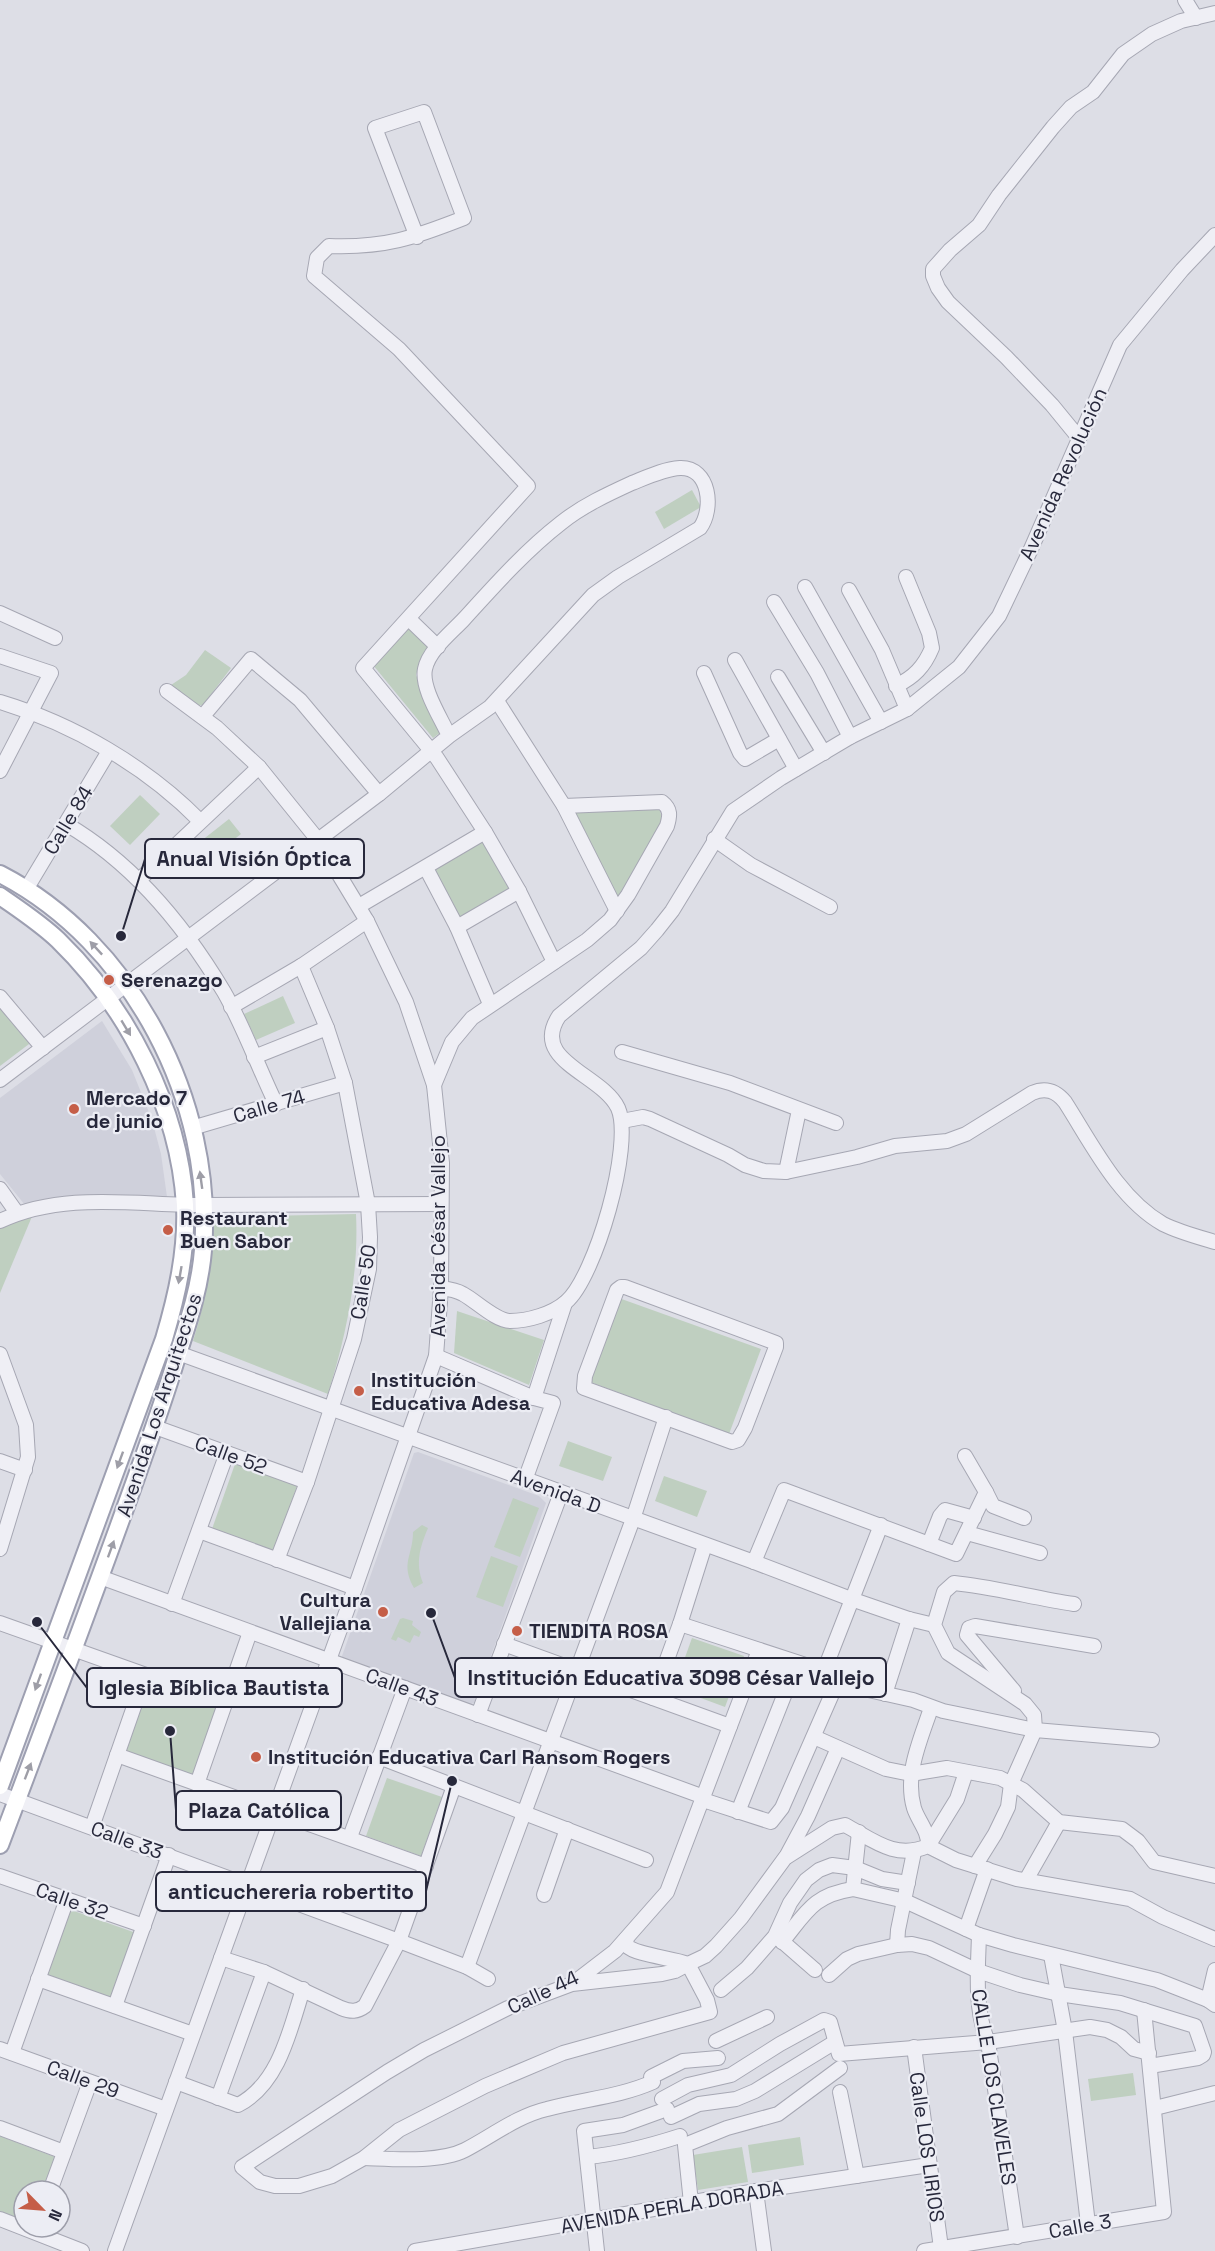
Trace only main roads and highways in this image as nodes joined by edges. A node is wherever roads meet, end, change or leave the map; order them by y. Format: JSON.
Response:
{"nodes":[{"id":1,"x":0,"y":874,"type":"edge"},
{"id":2,"x":0,"y":896,"type":"edge"},
{"id":3,"x":0,"y":1786,"type":"edge"},
{"id":4,"x":0,"y":1845,"type":"edge"}],
"edges":[{"from":4,"to":1,"type":"main road","name":"Avenida Los Arquitectos","one_way":true},
{"from":2,"to":3,"type":"main road","name":"Avenida Los Arquitectos","one_way":true}]}
